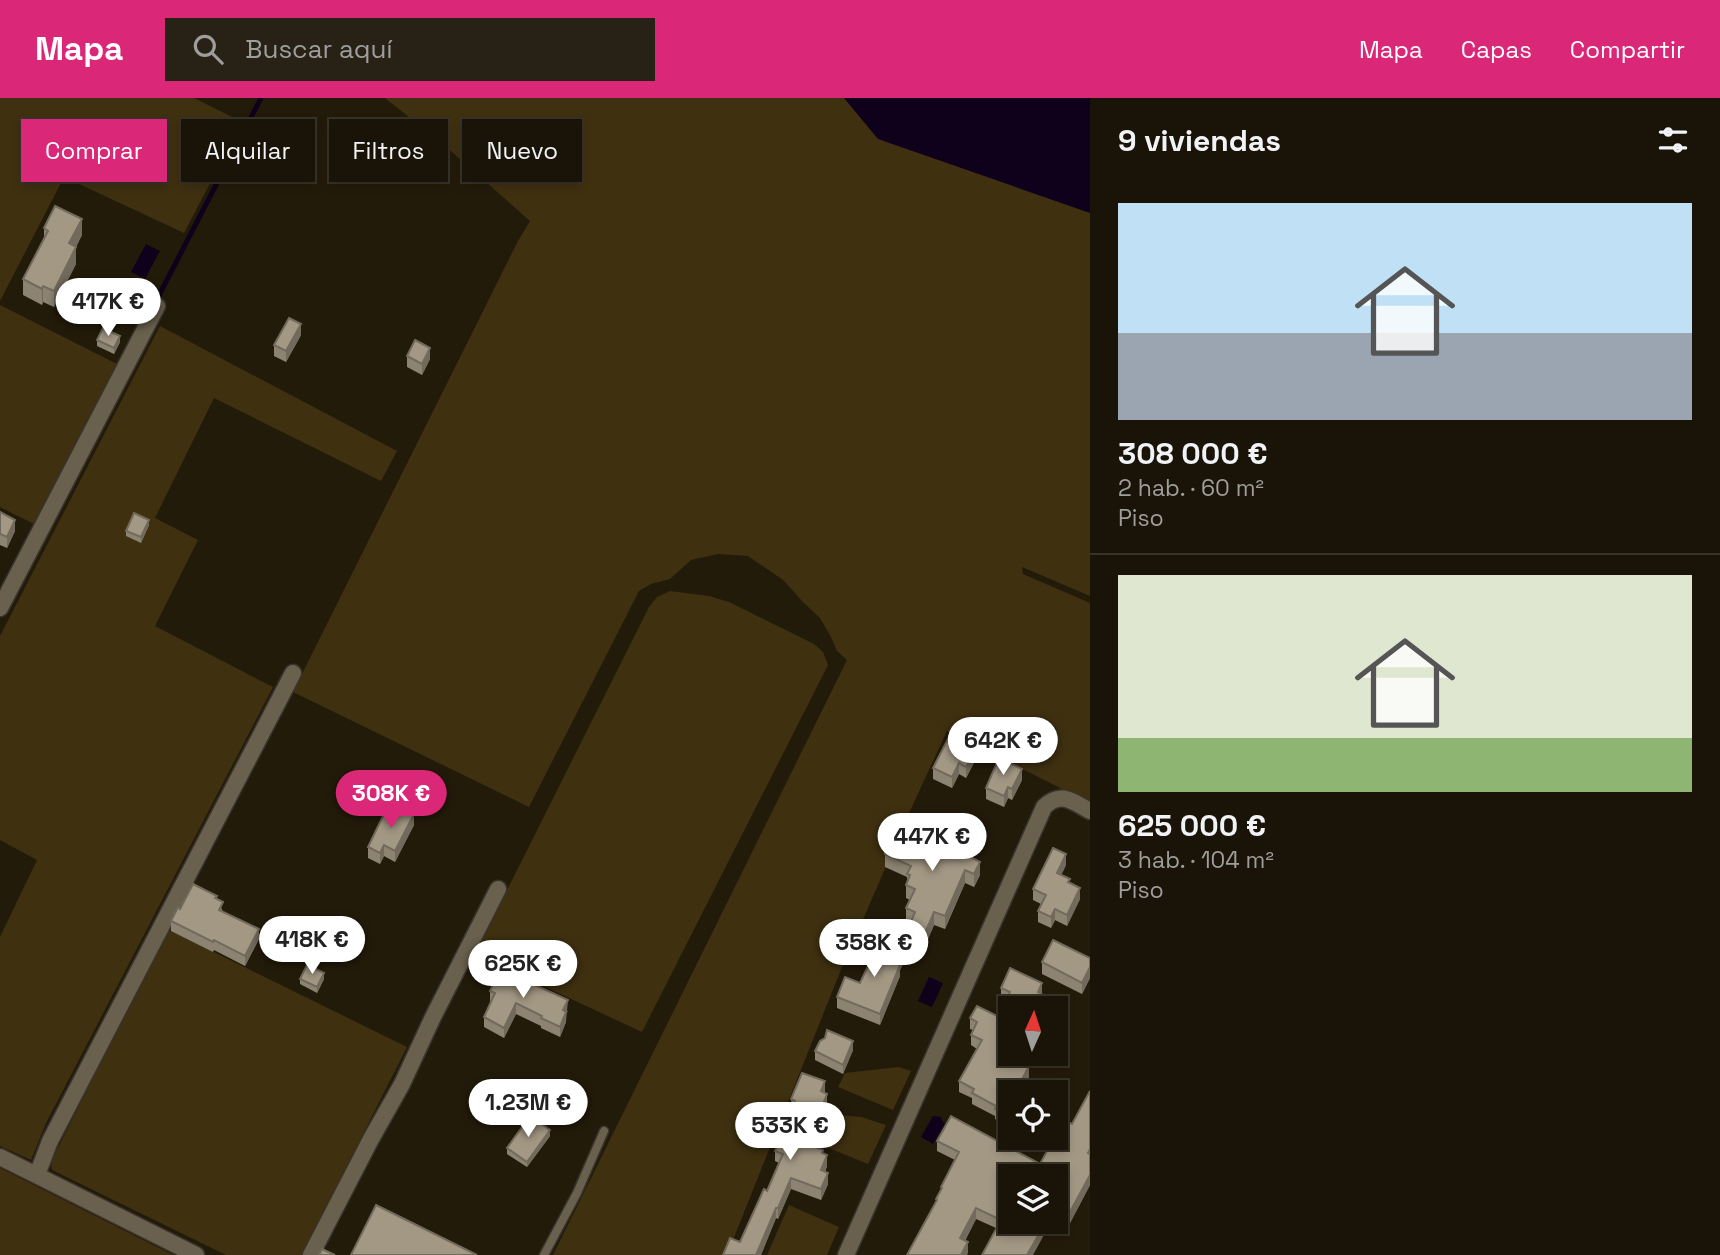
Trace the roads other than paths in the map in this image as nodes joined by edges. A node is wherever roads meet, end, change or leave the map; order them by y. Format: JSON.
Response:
{"nodes":[{"id":1,"x":157,"y":306,"type":"dead end"},
{"id":2,"x":0,"y":608,"type":"edge"},
{"id":3,"x":293,"y":673,"type":"dead end"},
{"id":4,"x":1090,"y":811,"type":"edge"},
{"id":5,"x":498,"y":890,"type":"dead end"},
{"id":6,"x":604,"y":1132,"type":"dead end"},
{"id":7,"x":0,"y":1157,"type":"edge"},
{"id":8,"x":37,"y":1175,"type":"junction"},
{"id":9,"x":196,"y":1255,"type":"edge"},
{"id":10,"x":311,"y":1255,"type":"edge"},
{"id":11,"x":544,"y":1255,"type":"edge"},
{"id":12,"x":846,"y":1255,"type":"edge"}],
"edges":[{"from":1,"to":2,"type":"street"},
{"from":3,"to":8,"type":"street"},
{"from":4,"to":12,"type":"street"},
{"from":5,"to":10,"type":"street"},
{"from":6,"to":11,"type":"lane"},
{"from":7,"to":8,"type":"street"},
{"from":8,"to":9,"type":"street"}]}
